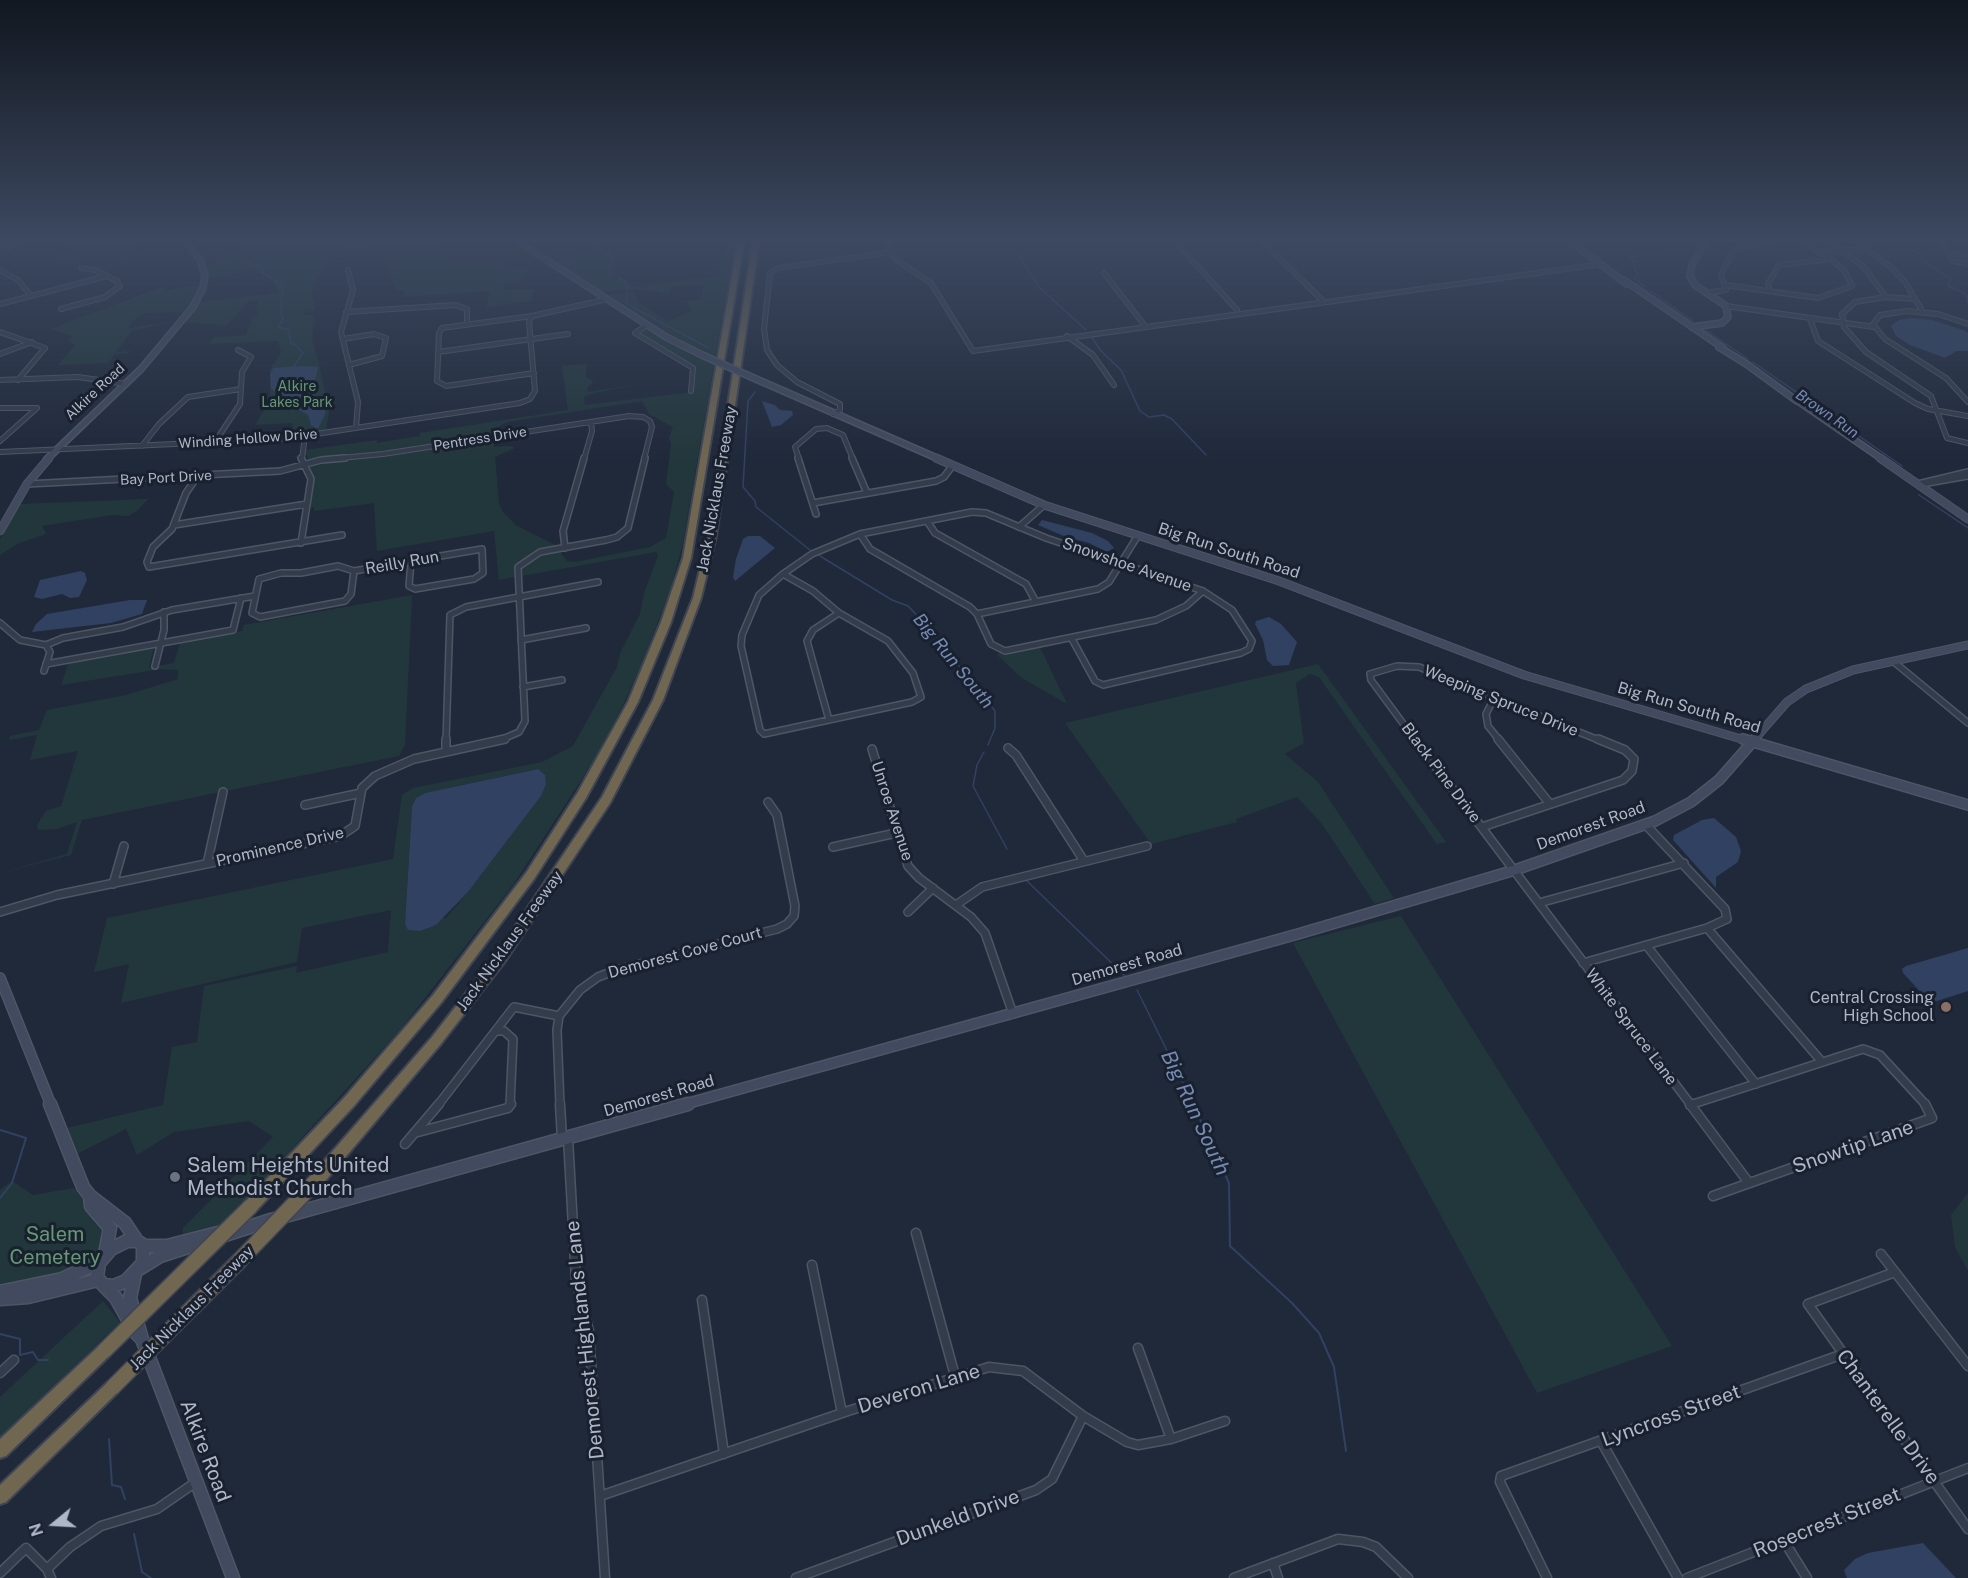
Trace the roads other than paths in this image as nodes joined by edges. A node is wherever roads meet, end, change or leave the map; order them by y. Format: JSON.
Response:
{"nodes":[{"id":1,"x":186,"y":315,"type":"edge"},
{"id":2,"x":345,"y":315,"type":"edge"},
{"id":3,"x":466,"y":315,"type":"edge"},
{"id":4,"x":535,"y":315,"type":"edge"},
{"id":5,"x":631,"y":315,"type":"edge"},
{"id":6,"x":729,"y":315,"type":"edge"},
{"id":7,"x":745,"y":315,"type":"edge"},
{"id":8,"x":766,"y":315,"type":"edge"},
{"id":9,"x":951,"y":315,"type":"edge"},
{"id":10,"x":1136,"y":315,"type":"edge"},
{"id":11,"x":1230,"y":315,"type":"edge"},
{"id":12,"x":1675,"y":315,"type":"edge"},
{"id":13,"x":1728,"y":315,"type":"edge"},
{"id":14,"x":1782,"y":315,"type":"edge"},
{"id":15,"x":1842,"y":315,"type":"edge"},
{"id":16,"x":1882,"y":315,"type":"edge"},
{"id":17,"x":1933,"y":315,"type":"edge"},
{"id":18,"x":532,"y":316,"type":"junction"},
{"id":19,"x":1810,"y":319,"type":"junction"},
{"id":20,"x":467,"y":323,"type":"junction"},
{"id":21,"x":1843,"y":323,"type":"junction"},
{"id":22,"x":1968,"y":324,"type":"edge"},
{"id":23,"x":647,"y":325,"type":"junction"},
{"id":24,"x":1145,"y":326,"type":"junction"},
{"id":25,"x":1692,"y":327,"type":"junction"},
{"id":26,"x":1874,"y":327,"type":"junction"},
{"id":27,"x":0,"y":332,"type":"edge"},
{"id":28,"x":568,"y":334,"type":"dead end"},
{"id":29,"x":1067,"y":336,"type":"junction"},
{"id":30,"x":343,"y":339,"type":"junction"},
{"id":31,"x":531,"y":339,"type":"junction"},
{"id":32,"x":32,"y":342,"type":"junction"},
{"id":33,"x":238,"y":350,"type":"dead end"},
{"id":34,"x":438,"y":352,"type":"junction"},
{"id":35,"x":0,"y":354,"type":"edge"},
{"id":36,"x":349,"y":365,"type":"junction"},
{"id":37,"x":534,"y":373,"type":"junction"},
{"id":38,"x":18,"y":380,"type":"junction"},
{"id":39,"x":0,"y":381,"type":"edge"},
{"id":40,"x":126,"y":384,"type":"junction"},
{"id":41,"x":1114,"y":385,"type":"dead end"},
{"id":42,"x":241,"y":388,"type":"junction"},
{"id":43,"x":691,"y":391,"type":"dead end"},
{"id":44,"x":1968,"y":402,"type":"edge"},
{"id":45,"x":0,"y":408,"type":"edge"},
{"id":46,"x":1938,"y":411,"type":"junction"},
{"id":47,"x":833,"y":414,"type":"junction"},
{"id":48,"x":1968,"y":416,"type":"edge"},
{"id":49,"x":591,"y":422,"type":"junction"},
{"id":50,"x":356,"y":428,"type":"junction"},
{"id":51,"x":305,"y":436,"type":"junction"},
{"id":52,"x":0,"y":441,"type":"edge"},
{"id":53,"x":215,"y":442,"type":"junction"},
{"id":54,"x":1968,"y":443,"type":"edge"},
{"id":55,"x":142,"y":446,"type":"junction"},
{"id":56,"x":56,"y":450,"type":"junction"},
{"id":57,"x":0,"y":452,"type":"edge"},
{"id":58,"x":304,"y":465,"type":"junction"},
{"id":59,"x":951,"y":468,"type":"junction"},
{"id":60,"x":1968,"y":474,"type":"edge"},
{"id":61,"x":197,"y":477,"type":"junction"},
{"id":62,"x":27,"y":484,"type":"junction"},
{"id":63,"x":1918,"y":484,"type":"junction"},
{"id":64,"x":867,"y":493,"type":"junction"},
{"id":65,"x":813,"y":503,"type":"junction"},
{"id":66,"x":307,"y":504,"type":"junction"},
{"id":67,"x":1044,"y":504,"type":"junction"},
{"id":68,"x":816,"y":514,"type":"dead end"},
{"id":69,"x":1968,"y":519,"type":"edge"},
{"id":70,"x":927,"y":520,"type":"junction"},
{"id":71,"x":174,"y":525,"type":"junction"},
{"id":72,"x":1020,"y":527,"type":"junction"},
{"id":73,"x":0,"y":531,"type":"edge"},
{"id":74,"x":860,"y":534,"type":"junction"},
{"id":75,"x":342,"y":535,"type":"dead end"},
{"id":76,"x":1137,"y":537,"type":"junction"},
{"id":77,"x":301,"y":543,"type":"junction"},
{"id":78,"x":565,"y":548,"type":"junction"},
{"id":79,"x":411,"y":561,"type":"junction"},
{"id":80,"x":1121,"y":563,"type":"junction"},
{"id":81,"x":354,"y":572,"type":"junction"},
{"id":82,"x":783,"y":574,"type":"junction"},
{"id":83,"x":598,"y":582,"type":"dead end"},
{"id":84,"x":1203,"y":591,"type":"junction"},
{"id":85,"x":255,"y":596,"type":"junction"},
{"id":86,"x":518,"y":597,"type":"junction"},
{"id":87,"x":241,"y":598,"type":"junction"},
{"id":88,"x":1036,"y":602,"type":"junction"},
{"id":89,"x":164,"y":612,"type":"junction"},
{"id":90,"x":839,"y":614,"type":"junction"},
{"id":91,"x":977,"y":614,"type":"junction"},
{"id":92,"x":0,"y":623,"type":"edge"},
{"id":93,"x":586,"y":628,"type":"dead end"},
{"id":94,"x":1072,"y":639,"type":"junction"},
{"id":95,"x":521,"y":640,"type":"junction"},
{"id":96,"x":161,"y":644,"type":"junction"},
{"id":97,"x":46,"y":645,"type":"junction"},
{"id":98,"x":1968,"y":645,"type":"edge"},
{"id":99,"x":1894,"y":662,"type":"junction"},
{"id":100,"x":155,"y":666,"type":"dead end"},
{"id":101,"x":1370,"y":676,"type":"joint"},
{"id":102,"x":562,"y":680,"type":"dead end"},
{"id":103,"x":523,"y":687,"type":"junction"},
{"id":104,"x":1494,"y":698,"type":"junction"},
{"id":105,"x":1965,"y":717,"type":"edge"},
{"id":106,"x":829,"y":720,"type":"junction"},
{"id":107,"x":1968,"y":723,"type":"edge"},
{"id":108,"x":1752,"y":741,"type":"junction"},
{"id":109,"x":1008,"y":748,"type":"dead end"},
{"id":110,"x":872,"y":749,"type":"dead end"},
{"id":111,"x":446,"y":751,"type":"junction"},
{"id":112,"x":223,"y":792,"type":"dead end"},
{"id":113,"x":361,"y":793,"type":"junction"},
{"id":114,"x":768,"y":802,"type":"dead end"},
{"id":115,"x":1550,"y":804,"type":"junction"},
{"id":116,"x":305,"y":805,"type":"dead end"},
{"id":117,"x":1968,"y":805,"type":"edge"},
{"id":118,"x":1646,"y":824,"type":"junction"},
{"id":119,"x":1482,"y":827,"type":"junction"},
{"id":120,"x":896,"y":833,"type":"junction"},
{"id":121,"x":124,"y":846,"type":"dead end"},
{"id":122,"x":1147,"y":846,"type":"dead end"},
{"id":123,"x":833,"y":847,"type":"dead end"},
{"id":124,"x":1084,"y":861,"type":"junction"},
{"id":125,"x":1684,"y":863,"type":"junction"},
{"id":126,"x":207,"y":864,"type":"junction"},
{"id":127,"x":1515,"y":870,"type":"junction"},
{"id":128,"x":113,"y":884,"type":"junction"},
{"id":129,"x":933,"y":888,"type":"junction"},
{"id":130,"x":1539,"y":903,"type":"junction"},
{"id":131,"x":956,"y":905,"type":"junction"},
{"id":132,"x":0,"y":912,"type":"edge"},
{"id":133,"x":908,"y":912,"type":"dead end"},
{"id":134,"x":1707,"y":928,"type":"junction"},
{"id":135,"x":1646,"y":945,"type":"junction"},
{"id":136,"x":1583,"y":963,"type":"junction"},
{"id":137,"x":0,"y":978,"type":"edge"},
{"id":138,"x":1013,"y":1014,"type":"junction"},
{"id":139,"x":559,"y":1016,"type":"junction"},
{"id":140,"x":497,"y":1031,"type":"junction"},
{"id":141,"x":1822,"y":1062,"type":"junction"},
{"id":142,"x":1756,"y":1083,"type":"junction"},
{"id":143,"x":1690,"y":1105,"type":"junction"},
{"id":144,"x":417,"y":1133,"type":"junction"},
{"id":145,"x":565,"y":1139,"type":"junction"},
{"id":146,"x":405,"y":1144,"type":"dead end"},
{"id":147,"x":1749,"y":1183,"type":"junction"},
{"id":148,"x":90,"y":1196,"type":"junction"},
{"id":149,"x":1713,"y":1196,"type":"dead end"},
{"id":150,"x":246,"y":1228,"type":"junction"},
{"id":151,"x":916,"y":1233,"type":"dead end"},
{"id":152,"x":140,"y":1244,"type":"junction"},
{"id":153,"x":1881,"y":1254,"type":"dead end"},
{"id":154,"x":102,"y":1258,"type":"junction"},
{"id":155,"x":812,"y":1265,"type":"dead end"},
{"id":156,"x":137,"y":1272,"type":"junction"},
{"id":157,"x":1895,"y":1272,"type":"junction"},
{"id":158,"x":101,"y":1283,"type":"junction"},
{"id":159,"x":0,"y":1292,"type":"edge"},
{"id":160,"x":0,"y":1299,"type":"edge"},
{"id":161,"x":702,"y":1300,"type":"dead end"},
{"id":162,"x":142,"y":1339,"type":"junction"},
{"id":163,"x":1138,"y":1348,"type":"dead end"},
{"id":164,"x":1843,"y":1354,"type":"junction"},
{"id":165,"x":14,"y":1360,"type":"dead end"},
{"id":166,"x":1968,"y":1366,"type":"edge"},
{"id":167,"x":0,"y":1373,"type":"edge"},
{"id":168,"x":955,"y":1376,"type":"junction"},
{"id":169,"x":842,"y":1413,"type":"junction"},
{"id":170,"x":1083,"y":1416,"type":"junction"},
{"id":171,"x":1225,"y":1421,"type":"dead end"},
{"id":172,"x":1171,"y":1439,"type":"junction"},
{"id":173,"x":1601,"y":1441,"type":"junction"},
{"id":174,"x":0,"y":1450,"type":"edge"},
{"id":175,"x":724,"y":1454,"type":"junction"},
{"id":176,"x":1968,"y":1468,"type":"edge"},
{"id":177,"x":1934,"y":1481,"type":"junction"},
{"id":178,"x":196,"y":1482,"type":"junction"},
{"id":179,"x":0,"y":1496,"type":"edge"},
{"id":180,"x":600,"y":1496,"type":"junction"},
{"id":181,"x":1968,"y":1529,"type":"edge"},
{"id":182,"x":1784,"y":1541,"type":"junction"},
{"id":183,"x":1273,"y":1563,"type":"junction"},
{"id":184,"x":0,"y":1573,"type":"edge"},
{"id":185,"x":49,"y":1573,"type":"edge"},
{"id":186,"x":233,"y":1578,"type":"edge"},
{"id":187,"x":605,"y":1578,"type":"edge"},
{"id":188,"x":796,"y":1578,"type":"edge"},
{"id":189,"x":1234,"y":1578,"type":"edge"},
{"id":190,"x":1278,"y":1578,"type":"edge"},
{"id":191,"x":1408,"y":1578,"type":"edge"},
{"id":192,"x":1547,"y":1578,"type":"edge"},
{"id":193,"x":1678,"y":1578,"type":"edge"},
{"id":194,"x":1686,"y":1578,"type":"edge"},
{"id":195,"x":1807,"y":1578,"type":"edge"}],
"edges":[{"from":1,"to":40,"type":"street","name":"Alkire Road"},
{"from":2,"to":30,"type":"street"},
{"from":3,"to":20,"type":"street"},
{"from":4,"to":18,"type":"street"},
{"from":5,"to":23,"type":"street","name":"Big Run South Road"},
{"from":6,"to":174,"type":"highway","name":"Jack Nicklaus Freeway","bridge":true},
{"from":7,"to":179,"type":"highway","name":"Jack Nicklaus Freeway","bridge":true},
{"from":8,"to":47,"type":"street"},
{"from":9,"to":29,"type":"street"},
{"from":10,"to":24,"type":"street"},
{"from":11,"to":24,"type":"street"},
{"from":12,"to":25,"type":"street"},
{"from":13,"to":25,"type":"street"},
{"from":14,"to":19,"type":"street"},
{"from":15,"to":21,"type":"street"},
{"from":16,"to":26,"type":"street"},
{"from":17,"to":22,"type":"street"},
{"from":18,"to":20,"type":"street"},
{"from":18,"to":31,"type":"street"},
{"from":19,"to":21,"type":"street"},
{"from":19,"to":46,"type":"street"},
{"from":20,"to":34,"type":"street"},
{"from":21,"to":26,"type":"street"},
{"from":21,"to":46,"type":"street"},
{"from":23,"to":43,"type":"street"},
{"from":23,"to":47,"type":"street","name":"Big Run South Road","bridge":true},
{"from":24,"to":29,"type":"street"},
{"from":25,"to":63,"type":"street"},
{"from":26,"to":44,"type":"street"},
{"from":27,"to":32,"type":"street"},
{"from":28,"to":31,"type":"street"},
{"from":29,"to":41,"type":"street"},
{"from":30,"to":36,"type":"street"},
{"from":30,"to":36,"type":"street"},
{"from":31,"to":34,"type":"street"},
{"from":31,"to":37,"type":"street"},
{"from":32,"to":35,"type":"street"},
{"from":32,"to":38,"type":"street"},
{"from":33,"to":42,"type":"street"},
{"from":34,"to":37,"type":"street"},
{"from":36,"to":50,"type":"street"},
{"from":37,"to":50,"type":"street","name":"Winding Hollow Drive"},
{"from":38,"to":39,"type":"street"},
{"from":38,"to":40,"type":"street"},
{"from":40,"to":56,"type":"street","name":"Alkire Road"},
{"from":42,"to":53,"type":"street"},
{"from":42,"to":55,"type":"street"},
{"from":45,"to":52,"type":"street"},
{"from":46,"to":48,"type":"street"},
{"from":46,"to":54,"type":"street"},
{"from":47,"to":59,"type":"street","name":"Big Run South Road"},
{"from":49,"to":58,"type":"street","name":"Pentress Drive"},
{"from":49,"to":78,"type":"street"},
{"from":49,"to":78,"type":"street","name":"Pentress Drive"},
{"from":50,"to":51,"type":"street","name":"Winding Hollow Drive"},
{"from":51,"to":53,"type":"street","name":"Winding Hollow Drive"},
{"from":51,"to":58,"type":"street"},
{"from":53,"to":55,"type":"street","name":"Winding Hollow Drive"},
{"from":55,"to":56,"type":"street","name":"Winding Hollow Drive"},
{"from":56,"to":57,"type":"street","name":"Winding Hollow Drive"},
{"from":56,"to":62,"type":"street","name":"Alkire Road"},
{"from":58,"to":61,"type":"street","name":"Bay Port Drive"},
{"from":58,"to":66,"type":"street"},
{"from":59,"to":64,"type":"street"},
{"from":59,"to":67,"type":"street","name":"Big Run South Road"},
{"from":60,"to":63,"type":"street"},
{"from":61,"to":62,"type":"street","name":"Bay Port Drive"},
{"from":61,"to":71,"type":"street"},
{"from":62,"to":73,"type":"street","name":"Alkire Road"},
{"from":63,"to":69,"type":"street"},
{"from":64,"to":65,"type":"street"},
{"from":64,"to":65,"type":"street"},
{"from":65,"to":68,"type":"street"},
{"from":66,"to":71,"type":"street"},
{"from":66,"to":77,"type":"street"},
{"from":67,"to":72,"type":"street"},
{"from":67,"to":76,"type":"street","name":"Big Run South Road"},
{"from":70,"to":72,"type":"street","name":"Snowshoe Avenue"},
{"from":70,"to":74,"type":"street"},
{"from":70,"to":88,"type":"street"},
{"from":71,"to":77,"type":"street"},
{"from":72,"to":80,"type":"street","name":"Snowshoe Avenue"},
{"from":74,"to":82,"type":"street"},
{"from":74,"to":91,"type":"street"},
{"from":75,"to":77,"type":"street"},
{"from":76,"to":80,"type":"street"},
{"from":76,"to":108,"type":"street","name":"Big Run South Road"},
{"from":78,"to":86,"type":"street"},
{"from":79,"to":79,"type":"street","name":"Reilly Run"},
{"from":79,"to":81,"type":"street","name":"Reilly Run"},
{"from":80,"to":84,"type":"street","name":"Snowshoe Avenue"},
{"from":80,"to":88,"type":"street"},
{"from":81,"to":85,"type":"street","name":"Reilly Run"},
{"from":81,"to":85,"type":"street"},
{"from":82,"to":90,"type":"street"},
{"from":82,"to":106,"type":"street"},
{"from":83,"to":86,"type":"street"},
{"from":84,"to":94,"type":"street"},
{"from":84,"to":94,"type":"street","name":"Snowshoe Avenue"},
{"from":85,"to":87,"type":"street"},
{"from":86,"to":95,"type":"street"},
{"from":86,"to":111,"type":"street"},
{"from":87,"to":89,"type":"street"},
{"from":87,"to":96,"type":"street"},
{"from":88,"to":91,"type":"street"},
{"from":89,"to":96,"type":"street"},
{"from":89,"to":97,"type":"street"},
{"from":90,"to":106,"type":"street"},
{"from":90,"to":106,"type":"street"},
{"from":91,"to":94,"type":"street"},
{"from":92,"to":97,"type":"street"},
{"from":93,"to":95,"type":"street"},
{"from":95,"to":103,"type":"street"},
{"from":96,"to":97,"type":"street"},
{"from":96,"to":100,"type":"street"},
{"from":98,"to":99,"type":"street","name":"Demorest Road"},
{"from":99,"to":105,"type":"street"},
{"from":99,"to":108,"type":"street","name":"Demorest Road"},
{"from":101,"to":104,"type":"street","name":"Weeping Spruce Drive"},
{"from":101,"to":119,"type":"street","name":"Black Pine Drive"},
{"from":102,"to":103,"type":"street"},
{"from":103,"to":111,"type":"street"},
{"from":104,"to":115,"type":"street"},
{"from":104,"to":115,"type":"street","name":"Weeping Spruce Drive"},
{"from":105,"to":107,"type":"street"},
{"from":108,"to":117,"type":"street","name":"Big Run South Road"},
{"from":108,"to":118,"type":"street","name":"Demorest Road"},
{"from":109,"to":124,"type":"street"},
{"from":110,"to":120,"type":"street","name":"Unroe Avenue"},
{"from":111,"to":113,"type":"street"},
{"from":112,"to":126,"type":"street"},
{"from":113,"to":116,"type":"street"},
{"from":113,"to":126,"type":"street","name":"Prominence Drive"},
{"from":114,"to":139,"type":"street","name":"Demorest Cove Court"},
{"from":115,"to":119,"type":"street"},
{"from":118,"to":125,"type":"street"},
{"from":118,"to":127,"type":"street","name":"Demorest Road"},
{"from":119,"to":127,"type":"street","name":"Black Pine Drive"},
{"from":120,"to":123,"type":"street"},
{"from":120,"to":129,"type":"street","name":"Unroe Avenue"},
{"from":121,"to":128,"type":"street"},
{"from":122,"to":124,"type":"street"},
{"from":124,"to":131,"type":"street"},
{"from":125,"to":130,"type":"street"},
{"from":125,"to":134,"type":"street"},
{"from":126,"to":128,"type":"street","name":"Prominence Drive"},
{"from":127,"to":130,"type":"street","name":"White Spruce Lane"},
{"from":127,"to":138,"type":"street","name":"Demorest Road"},
{"from":128,"to":132,"type":"street","name":"Prominence Drive"},
{"from":129,"to":131,"type":"street","name":"Unroe Avenue"},
{"from":129,"to":133,"type":"street"},
{"from":130,"to":136,"type":"street","name":"White Spruce Lane"},
{"from":131,"to":138,"type":"street","name":"Unroe Avenue"},
{"from":134,"to":135,"type":"street"},
{"from":134,"to":141,"type":"street"},
{"from":135,"to":136,"type":"street"},
{"from":135,"to":142,"type":"street"},
{"from":136,"to":143,"type":"street","name":"White Spruce Lane"},
{"from":137,"to":148,"type":"street"},
{"from":138,"to":145,"type":"street","name":"Demorest Road"},
{"from":139,"to":140,"type":"street"},
{"from":139,"to":145,"type":"street"},
{"from":140,"to":144,"type":"street"},
{"from":140,"to":144,"type":"street"},
{"from":141,"to":142,"type":"street"},
{"from":141,"to":147,"type":"street","name":"Snowtip Lane"},
{"from":142,"to":143,"type":"street"},
{"from":143,"to":147,"type":"street","name":"White Spruce Lane"},
{"from":144,"to":146,"type":"street"},
{"from":145,"to":150,"type":"street","name":"Demorest Road"},
{"from":145,"to":180,"type":"street","name":"Demorest Highlands Lane"},
{"from":147,"to":149,"type":"street","name":"Snowtip Lane"},
{"from":148,"to":152,"type":"street"},
{"from":148,"to":154,"type":"street"},
{"from":150,"to":152,"type":"street","name":"Demorest Road"},
{"from":150,"to":156,"type":"street","name":"Demorest Road"},
{"from":151,"to":168,"type":"street"},
{"from":152,"to":154,"type":"street"},
{"from":152,"to":156,"type":"street"},
{"from":153,"to":157,"type":"street"},
{"from":154,"to":158,"type":"street"},
{"from":154,"to":159,"type":"street"},
{"from":155,"to":169,"type":"street"},
{"from":156,"to":158,"type":"street"},
{"from":156,"to":162,"type":"street","name":"Alkire Road"},
{"from":157,"to":164,"type":"street","name":"Chanterelle Drive"},
{"from":157,"to":166,"type":"street"},
{"from":158,"to":160,"type":"street"},
{"from":158,"to":162,"type":"street","name":"Alkire Road"},
{"from":161,"to":175,"type":"street"},
{"from":162,"to":178,"type":"street","name":"Alkire Road"},
{"from":163,"to":172,"type":"street"},
{"from":164,"to":173,"type":"street","name":"Lyncross Street"},
{"from":164,"to":177,"type":"street","name":"Chanterelle Drive"},
{"from":165,"to":167,"type":"street"},
{"from":168,"to":169,"type":"street","name":"Deveron Lane"},
{"from":168,"to":170,"type":"street","name":"Deveron Lane"},
{"from":169,"to":175,"type":"street","name":"Deveron Lane"},
{"from":170,"to":172,"type":"street","name":"Deveron Lane"},
{"from":170,"to":188,"type":"street","name":"Dunkeld Drive"},
{"from":171,"to":172,"type":"street","name":"Deveron Lane"},
{"from":173,"to":192,"type":"street","name":"Lyncross Street"},
{"from":173,"to":193,"type":"street"},
{"from":175,"to":180,"type":"street","name":"Deveron Lane"},
{"from":176,"to":177,"type":"street","name":"Rosecrest Street"},
{"from":177,"to":181,"type":"street","name":"Chanterelle Drive"},
{"from":177,"to":182,"type":"street","name":"Rosecrest Street"},
{"from":178,"to":185,"type":"street"},
{"from":178,"to":186,"type":"street","name":"Alkire Road"},
{"from":180,"to":187,"type":"street","name":"Demorest Highlands Lane"},
{"from":182,"to":194,"type":"street","name":"Rosecrest Street"},
{"from":182,"to":195,"type":"street"},
{"from":183,"to":189,"type":"street"},
{"from":183,"to":190,"type":"street"},
{"from":183,"to":191,"type":"street"},
{"from":184,"to":185,"type":"street"}]}
